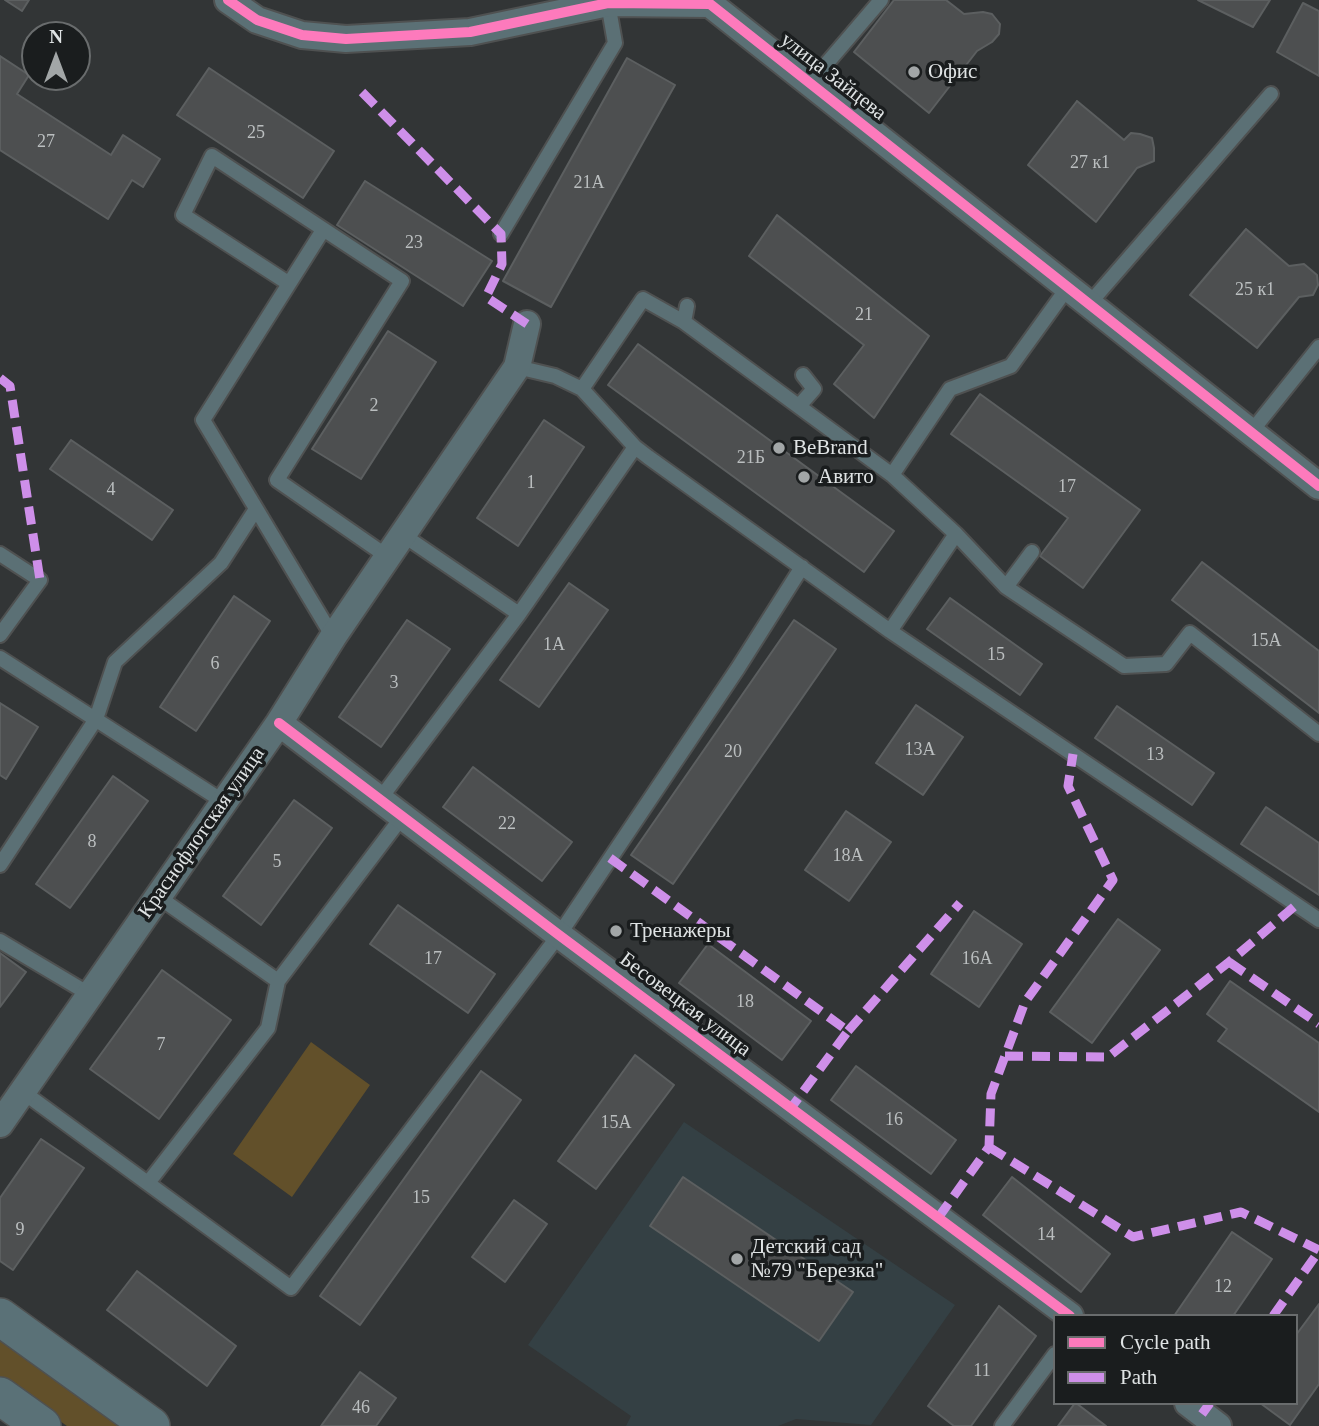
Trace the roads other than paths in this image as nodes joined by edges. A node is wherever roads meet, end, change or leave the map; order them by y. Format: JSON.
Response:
{"nodes":[{"id":1,"x":228,"y":0,"type":"edge"},
{"id":2,"x":881,"y":0,"type":"edge"},
{"id":3,"x":709,"y":2,"type":"edge"},
{"id":4,"x":608,"y":3,"type":"junction"},
{"id":5,"x":810,"y":83,"type":"junction"},
{"id":6,"x":1271,"y":94,"type":"dead end"},
{"id":7,"x":323,"y":230,"type":"junction"},
{"id":8,"x":501,"y":234,"type":"dead end"},
{"id":9,"x":288,"y":283,"type":"junction"},
{"id":10,"x":1068,"y":287,"type":"junction"},
{"id":11,"x":1089,"y":304,"type":"junction"},
{"id":12,"x":687,"y":306,"type":"dead end"},
{"id":13,"x":684,"y":322,"type":"junction"},
{"id":14,"x":527,"y":324,"type":"dead end"},
{"id":15,"x":1319,"y":347,"type":"edge"},
{"id":16,"x":517,"y":368,"type":"junction"},
{"id":17,"x":803,"y":375,"type":"dead end"},
{"id":18,"x":582,"y":388,"type":"junction"},
{"id":19,"x":799,"y":406,"type":"junction"},
{"id":20,"x":1251,"y":432,"type":"junction"},
{"id":21,"x":635,"y":447,"type":"junction"},
{"id":22,"x":892,"y":475,"type":"junction"},
{"id":23,"x":1319,"y":486,"type":"edge"},
{"id":24,"x":256,"y":509,"type":"junction"},
{"id":25,"x":956,"y":534,"type":"junction"},
{"id":26,"x":403,"y":535,"type":"junction"},
{"id":27,"x":1032,"y":552,"type":"dead end"},
{"id":28,"x":0,"y":554,"type":"edge"},
{"id":29,"x":388,"y":557,"type":"junction"},
{"id":30,"x":802,"y":567,"type":"junction"},
{"id":31,"x":1006,"y":587,"type":"junction"},
{"id":32,"x":519,"y":614,"type":"junction"},
{"id":33,"x":890,"y":631,"type":"junction"},
{"id":34,"x":0,"y":635,"type":"edge"},
{"id":35,"x":334,"y":638,"type":"junction"},
{"id":36,"x":0,"y":658,"type":"edge"},
{"id":37,"x":96,"y":719,"type":"junction"},
{"id":38,"x":279,"y":723,"type":"junction"},
{"id":39,"x":1319,"y":734,"type":"edge"},
{"id":40,"x":380,"y":799,"type":"junction"},
{"id":41,"x":224,"y":802,"type":"junction"},
{"id":42,"x":402,"y":817,"type":"junction"},
{"id":43,"x":0,"y":865,"type":"edge"},
{"id":44,"x":157,"y":897,"type":"junction"},
{"id":45,"x":1319,"y":920,"type":"edge"},
{"id":46,"x":558,"y":935,"type":"junction"},
{"id":47,"x":0,"y":941,"type":"edge"},
{"id":48,"x":278,"y":981,"type":"junction"},
{"id":49,"x":89,"y":994,"type":"junction"},
{"id":50,"x":23,"y":1092,"type":"junction"},
{"id":51,"x":0,"y":1124,"type":"edge"},
{"id":52,"x":148,"y":1183,"type":"junction"},
{"id":53,"x":1067,"y":1314,"type":"edge"},
{"id":54,"x":0,"y":1317,"type":"edge"},
{"id":55,"x":1053,"y":1357,"type":"edge"},
{"id":56,"x":0,"y":1396,"type":"edge"},
{"id":57,"x":1191,"y":1405,"type":"edge"},
{"id":58,"x":139,"y":1422,"type":"edge"},
{"id":59,"x":42,"y":1426,"type":"edge"},
{"id":60,"x":1002,"y":1426,"type":"edge"},
{"id":61,"x":1218,"y":1426,"type":"edge"}],
"edges":[{"from":1,"to":4,"type":"street","name":"улица Зайцева"},
{"from":2,"to":5,"type":"lane"},
{"from":3,"to":4,"type":"street","name":"улица Зайцева"},
{"from":3,"to":5,"type":"street","name":"улица Зайцева"},
{"from":4,"to":8,"type":"lane"},
{"from":5,"to":10,"type":"street","name":"улица Зайцева"},
{"from":6,"to":11,"type":"lane"},
{"from":7,"to":9,"type":"lane"},
{"from":7,"to":9,"type":"lane"},
{"from":7,"to":29,"type":"lane"},
{"from":9,"to":24,"type":"lane"},
{"from":10,"to":11,"type":"street","name":"улица Зайцева"},
{"from":10,"to":22,"type":"lane"},
{"from":11,"to":20,"type":"street","name":"улица Зайцева"},
{"from":12,"to":13,"type":"lane"},
{"from":13,"to":18,"type":"lane"},
{"from":13,"to":19,"type":"lane"},
{"from":14,"to":16,"type":"street","name":"Краснофлотская улица"},
{"from":15,"to":20,"type":"lane"},
{"from":16,"to":18,"type":"lane"},
{"from":16,"to":26,"type":"street","name":"Краснофлотская улица"},
{"from":17,"to":19,"type":"lane"},
{"from":18,"to":21,"type":"lane"},
{"from":19,"to":22,"type":"lane"},
{"from":20,"to":23,"type":"street","name":"улица Зайцева"},
{"from":21,"to":30,"type":"lane"},
{"from":21,"to":32,"type":"lane"},
{"from":22,"to":25,"type":"lane"},
{"from":24,"to":35,"type":"lane"},
{"from":24,"to":37,"type":"lane"},
{"from":25,"to":31,"type":"lane"},
{"from":25,"to":33,"type":"lane"},
{"from":26,"to":29,"type":"street","name":"Краснофлотская улица"},
{"from":26,"to":32,"type":"lane"},
{"from":27,"to":31,"type":"lane"},
{"from":28,"to":34,"type":"lane"},
{"from":29,"to":35,"type":"street","name":"Краснофлотская улица"},
{"from":30,"to":33,"type":"lane"},
{"from":30,"to":46,"type":"lane"},
{"from":31,"to":39,"type":"lane"},
{"from":32,"to":40,"type":"lane"},
{"from":33,"to":45,"type":"lane"},
{"from":35,"to":38,"type":"street","name":"Краснофлотская улица"},
{"from":36,"to":37,"type":"lane"},
{"from":37,"to":41,"type":"lane"},
{"from":37,"to":43,"type":"lane"},
{"from":38,"to":40,"type":"street","name":"Бесовецкая улица"},
{"from":38,"to":41,"type":"street","name":"Краснофлотская улица"},
{"from":40,"to":42,"type":"street","name":"Бесовецкая улица"},
{"from":41,"to":44,"type":"street","name":"Краснофлотская улица"},
{"from":42,"to":46,"type":"street","name":"Бесовецкая улица"},
{"from":42,"to":48,"type":"lane"},
{"from":44,"to":48,"type":"lane"},
{"from":44,"to":49,"type":"street","name":"Краснофлотская улица"},
{"from":46,"to":52,"type":"lane"},
{"from":46,"to":53,"type":"street","name":"Бесовецкая улица"},
{"from":47,"to":49,"type":"lane"},
{"from":48,"to":52,"type":"lane"},
{"from":49,"to":50,"type":"street","name":"Краснофлотская улица"},
{"from":50,"to":51,"type":"street","name":"Краснофлотская улица"},
{"from":50,"to":52,"type":"lane"},
{"from":54,"to":58,"type":"main road"},
{"from":55,"to":60,"type":"lane"},
{"from":56,"to":59,"type":"main road"},
{"from":57,"to":61,"type":"street"}]}
